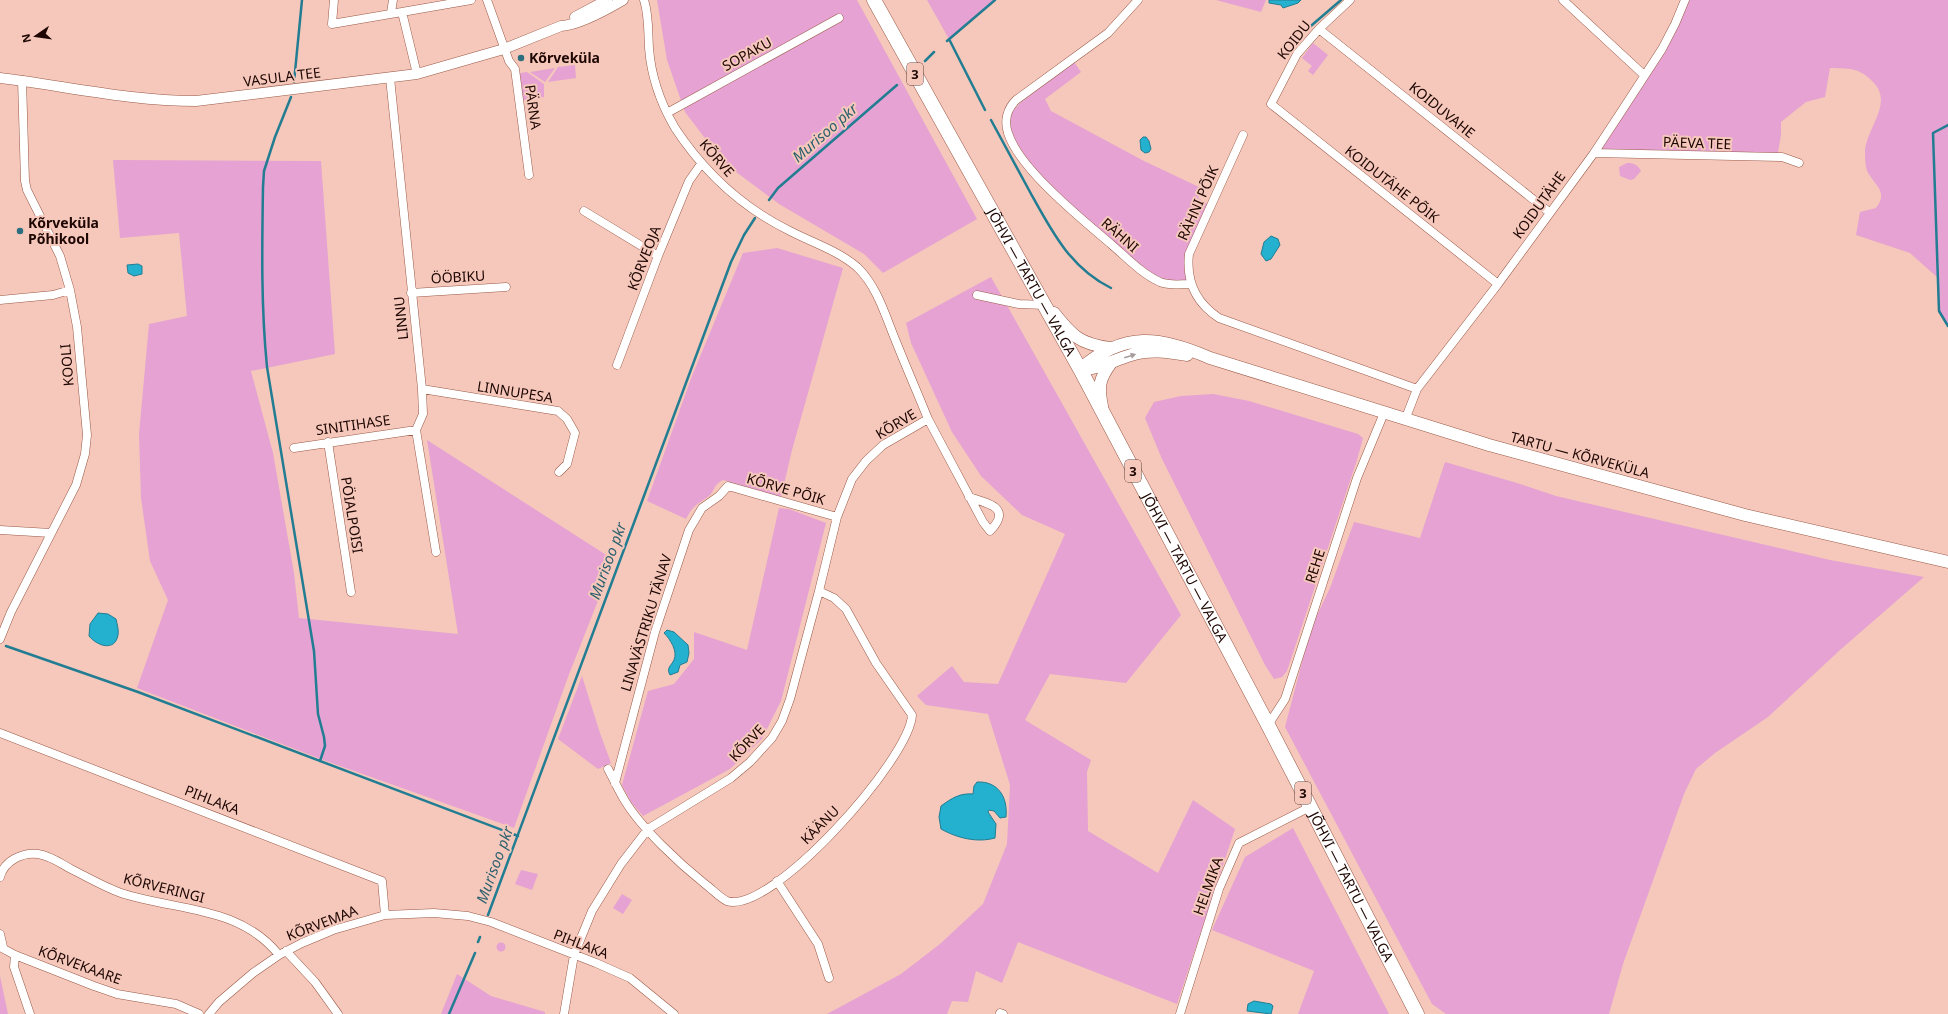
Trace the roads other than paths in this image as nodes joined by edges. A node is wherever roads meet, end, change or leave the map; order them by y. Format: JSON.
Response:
{"nodes":[{"id":1,"x":334,"y":0,"type":"edge"},
{"id":2,"x":392,"y":0,"type":"edge"},
{"id":3,"x":471,"y":0,"type":"edge"},
{"id":4,"x":487,"y":0,"type":"edge"},
{"id":5,"x":607,"y":0,"type":"edge"},
{"id":6,"x":623,"y":0,"type":"edge"},
{"id":7,"x":644,"y":0,"type":"edge"},
{"id":8,"x":874,"y":0,"type":"edge"},
{"id":9,"x":1138,"y":0,"type":"edge"},
{"id":10,"x":1350,"y":0,"type":"edge"},
{"id":11,"x":1563,"y":0,"type":"edge"},
{"id":12,"x":1685,"y":0,"type":"edge"},
{"id":13,"x":402,"y":12,"type":"junction"},
{"id":14,"x":392,"y":13,"type":"junction"},
{"id":15,"x":838,"y":18,"type":"dead end"},
{"id":16,"x":561,"y":26,"type":"junction"},
{"id":17,"x":1318,"y":29,"type":"junction"},
{"id":18,"x":504,"y":50,"type":"junction"},
{"id":19,"x":417,"y":74,"type":"junction"},
{"id":20,"x":1644,"y":75,"type":"junction"},
{"id":21,"x":0,"y":78,"type":"edge"},
{"id":22,"x":390,"y":78,"type":"junction"},
{"id":23,"x":22,"y":80,"type":"junction"},
{"id":24,"x":1271,"y":104,"type":"joint"},
{"id":25,"x":668,"y":114,"type":"junction"},
{"id":26,"x":1243,"y":135,"type":"dead end"},
{"id":27,"x":1594,"y":153,"type":"junction"},
{"id":28,"x":1799,"y":163,"type":"dead end"},
{"id":29,"x":701,"y":164,"type":"junction"},
{"id":30,"x":529,"y":175,"type":"dead end"},
{"id":31,"x":584,"y":212,"type":"dead end"},
{"id":32,"x":1549,"y":212,"type":"junction"},
{"id":33,"x":658,"y":256,"type":"junction"},
{"id":34,"x":1190,"y":284,"type":"junction"},
{"id":35,"x":1498,"y":284,"type":"junction"},
{"id":36,"x":506,"y":287,"type":"dead end"},
{"id":37,"x":70,"y":290,"type":"junction"},
{"id":38,"x":411,"y":293,"type":"junction"},
{"id":39,"x":977,"y":295,"type":"dead end"},
{"id":40,"x":0,"y":300,"type":"edge"},
{"id":41,"x":1042,"y":300,"type":"junction"},
{"id":42,"x":1110,"y":348,"type":"junction"},
{"id":43,"x":1210,"y":358,"type":"junction"},
{"id":44,"x":1111,"y":363,"type":"junction"},
{"id":45,"x":617,"y":365,"type":"dead end"},
{"id":46,"x":1080,"y":369,"type":"junction"},
{"id":47,"x":422,"y":389,"type":"junction"},
{"id":48,"x":1417,"y":389,"type":"junction"},
{"id":49,"x":1384,"y":413,"type":"junction"},
{"id":50,"x":1105,"y":417,"type":"junction"},
{"id":51,"x":928,"y":419,"type":"junction"},
{"id":52,"x":1406,"y":420,"type":"junction"},
{"id":53,"x":416,"y":430,"type":"junction"},
{"id":54,"x":328,"y":442,"type":"junction"},
{"id":55,"x":294,"y":448,"type":"dead end"},
{"id":56,"x":559,"y":472,"type":"dead end"},
{"id":57,"x":728,"y":486,"type":"joint"},
{"id":58,"x":969,"y":497,"type":"junction"},
{"id":59,"x":838,"y":517,"type":"junction"},
{"id":60,"x":0,"y":530,"type":"edge"},
{"id":61,"x":51,"y":533,"type":"junction"},
{"id":62,"x":436,"y":552,"type":"dead end"},
{"id":63,"x":1948,"y":562,"type":"edge"},
{"id":64,"x":819,"y":591,"type":"junction"},
{"id":65,"x":351,"y":592,"type":"dead end"},
{"id":66,"x":3,"y":622,"type":"edge"},
{"id":67,"x":0,"y":639,"type":"edge"},
{"id":68,"x":1268,"y":725,"type":"junction"},
{"id":69,"x":0,"y":733,"type":"edge"},
{"id":70,"x":608,"y":769,"type":"dead end"},
{"id":71,"x":616,"y":783,"type":"junction"},
{"id":72,"x":1310,"y":807,"type":"junction"},
{"id":73,"x":648,"y":829,"type":"junction"},
{"id":74,"x":0,"y":877,"type":"edge"},
{"id":75,"x":777,"y":881,"type":"junction"},
{"id":76,"x":385,"y":915,"type":"junction"},
{"id":77,"x":468,"y":916,"type":"joint"},
{"id":78,"x":0,"y":934,"type":"edge"},
{"id":79,"x":1,"y":947,"type":"edge"},
{"id":80,"x":286,"y":951,"type":"junction"},
{"id":81,"x":15,"y":955,"type":"junction"},
{"id":82,"x":279,"y":955,"type":"junction"},
{"id":83,"x":574,"y":955,"type":"junction"},
{"id":84,"x":829,"y":978,"type":"dead end"},
{"id":85,"x":30,"y":1014,"type":"edge"},
{"id":86,"x":199,"y":1014,"type":"edge"},
{"id":87,"x":209,"y":1014,"type":"edge"},
{"id":88,"x":338,"y":1014,"type":"edge"},
{"id":89,"x":564,"y":1014,"type":"edge"},
{"id":90,"x":674,"y":1014,"type":"edge"},
{"id":91,"x":1180,"y":1014,"type":"edge"},
{"id":92,"x":1417,"y":1014,"type":"edge"}],
"edges":[{"from":1,"to":14,"type":"street"},
{"from":2,"to":14,"type":"street"},
{"from":3,"to":13,"type":"street"},
{"from":4,"to":18,"type":"street","name":"PÄRNA"},
{"from":5,"to":16,"type":"street","name":"VASULA TEE"},
{"from":6,"to":16,"type":"street","name":"VASULA TEE"},
{"from":7,"to":25,"type":"street","name":"KÕRVE"},
{"from":8,"to":41,"type":"highway","name":"JÕHVI — TARTU — VALGA","number":"3"},
{"from":9,"to":34,"type":"street","name":"RÄHNI"},
{"from":10,"to":17,"type":"street","name":"KOIDU"},
{"from":11,"to":20,"type":"street"},
{"from":12,"to":20,"type":"street","name":"KOIDUTÄHE"},
{"from":13,"to":14,"type":"street"},
{"from":13,"to":19,"type":"street"},
{"from":15,"to":25,"type":"street","name":"SOPAKU"},
{"from":16,"to":18,"type":"street","name":"VASULA TEE"},
{"from":17,"to":24,"type":"street","name":"KOIDU"},
{"from":17,"to":32,"type":"street","name":"KOIDUVAHE"},
{"from":18,"to":19,"type":"street","name":"VASULA TEE"},
{"from":18,"to":30,"type":"street","name":"PÄRNA"},
{"from":19,"to":22,"type":"street","name":"VASULA TEE"},
{"from":20,"to":27,"type":"street","name":"KOIDUTÄHE"},
{"from":21,"to":23,"type":"street","name":"VASULA TEE"},
{"from":22,"to":23,"type":"street","name":"VASULA TEE"},
{"from":22,"to":38,"type":"street","name":"LINNU"},
{"from":23,"to":37,"type":"street","name":"KOOLI"},
{"from":24,"to":35,"type":"street","name":"KOIDUTÄHE PÕIK"},
{"from":25,"to":29,"type":"street","name":"KÕRVE"},
{"from":26,"to":34,"type":"street","name":"RÄHNI PÕIK"},
{"from":27,"to":28,"type":"street","name":"PÄEVA TEE"},
{"from":27,"to":32,"type":"street","name":"KOIDUTÄHE"},
{"from":29,"to":33,"type":"street","name":"KÕRVEOJA"},
{"from":29,"to":51,"type":"street","name":"KÕRVE"},
{"from":31,"to":33,"type":"street"},
{"from":32,"to":35,"type":"street","name":"KOIDUTÄHE"},
{"from":33,"to":45,"type":"street","name":"KÕRVEOJA"},
{"from":34,"to":48,"type":"street"},
{"from":35,"to":48,"type":"street","name":"KOIDUTÄHE"},
{"from":36,"to":38,"type":"street","name":"ÖÖBIKU"},
{"from":37,"to":40,"type":"street"},
{"from":37,"to":61,"type":"street","name":"KOOLI"},
{"from":38,"to":47,"type":"street","name":"LINNU"},
{"from":39,"to":41,"type":"street"},
{"from":41,"to":42,"type":"main road"},
{"from":41,"to":46,"type":"highway","name":"JÕHVI — TARTU — VALGA","number":"3"},
{"from":42,"to":43,"type":"main road","name":"TARTU — KÕRVEKÜLA"},
{"from":42,"to":46,"type":"main road","name":"TARTU — KÕRVEKÜLA"},
{"from":44,"to":43,"type":"main road","name":"TARTU — KÕRVEKÜLA","one_way":true},
{"from":43,"to":49,"type":"main road","name":"TARTU — KÕRVEKÜLA"},
{"from":44,"to":46,"type":"main road","name":"TARTU — KÕRVEKÜLA"},
{"from":44,"to":50,"type":"main road"},
{"from":46,"to":50,"type":"highway","name":"JÕHVI — TARTU — VALGA","number":"3"},
{"from":47,"to":53,"type":"street","name":"LINNU"},
{"from":47,"to":56,"type":"street","name":"LINNUPESA"},
{"from":48,"to":52,"type":"street","name":"KOIDUTÄHE"},
{"from":49,"to":52,"type":"main road","name":"TARTU — KÕRVEKÜLA"},
{"from":49,"to":68,"type":"street","name":"REHE"},
{"from":50,"to":68,"type":"highway","name":"JÕHVI — TARTU — VALGA","number":"3"},
{"from":51,"to":58,"type":"street","name":"KÕRVE"},
{"from":51,"to":59,"type":"street","name":"KÕRVE"},
{"from":52,"to":63,"type":"main road","name":"TARTU — KÕRVEKÜLA"},
{"from":53,"to":54,"type":"street","name":"SINITIHASE"},
{"from":53,"to":62,"type":"street","name":"LINNU"},
{"from":54,"to":55,"type":"street","name":"SINITIHASE"},
{"from":54,"to":65,"type":"street","name":"PÖIALPOISI"},
{"from":57,"to":59,"type":"street","name":"KÕRVE PÕIK"},
{"from":57,"to":71,"type":"street","name":"LINAVÄSTRIKU TÄNAV"},
{"from":58,"to":58,"type":"street","name":"KÕRVE"},
{"from":59,"to":64,"type":"street","name":"KÕRVE"},
{"from":60,"to":61,"type":"street"},
{"from":61,"to":66,"type":"street","name":"KOOLI"},
{"from":64,"to":73,"type":"street","name":"KÕRVE"},
{"from":64,"to":75,"type":"street","name":"KÄÄNU"},
{"from":66,"to":67,"type":"street","name":"KOOLI"},
{"from":68,"to":72,"type":"highway","name":"JÕHVI — TARTU — VALGA","number":"3"},
{"from":69,"to":76,"type":"street","name":"PIHLAKA"},
{"from":70,"to":71,"type":"street","name":"KÄÄNU"},
{"from":71,"to":73,"type":"street","name":"KÄÄNU"},
{"from":72,"to":91,"type":"street","name":"HELMIKA"},
{"from":72,"to":92,"type":"highway","name":"JÕHVI — TARTU — VALGA","number":"3"},
{"from":73,"to":75,"type":"street","name":"KÄÄNU"},
{"from":73,"to":83,"type":"street","name":"KÕRVE"},
{"from":74,"to":82,"type":"street","name":"KÕRVERINGI"},
{"from":75,"to":84,"type":"street"},
{"from":76,"to":77,"type":"street","name":"KÕRVEMAA"},
{"from":76,"to":80,"type":"street","name":"KÕRVEMAA"},
{"from":77,"to":83,"type":"street","name":"PIHLAKA"},
{"from":78,"to":79,"type":"street"},
{"from":79,"to":81,"type":"street","name":"KÕRVEKAARE"},
{"from":80,"to":82,"type":"street","name":"KÕRVEMAA"},
{"from":80,"to":88,"type":"street"},
{"from":81,"to":85,"type":"street"},
{"from":81,"to":86,"type":"street","name":"KÕRVEKAARE"},
{"from":82,"to":87,"type":"street","name":"KÕRVEMAA"},
{"from":83,"to":89,"type":"street","name":"KÕRVE"},
{"from":83,"to":90,"type":"street","name":"PIHLAKA"}]}
